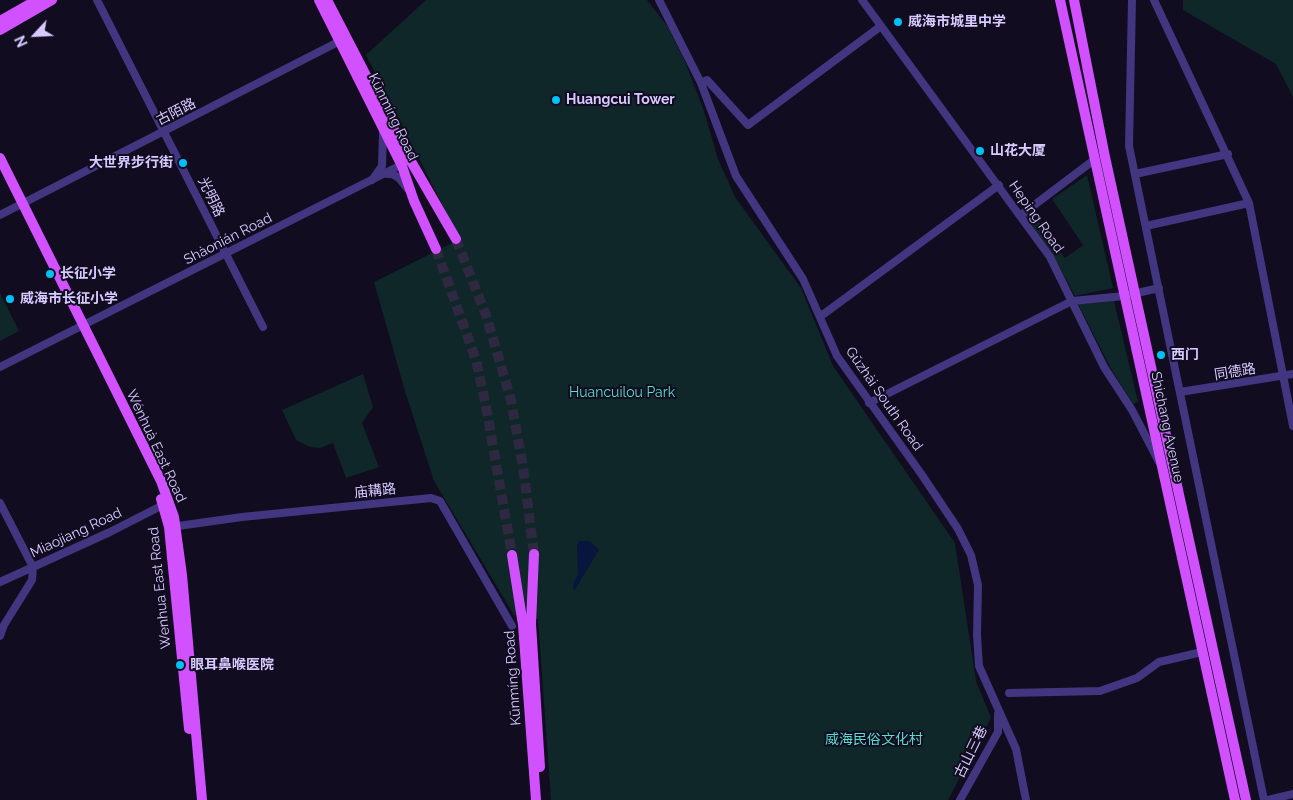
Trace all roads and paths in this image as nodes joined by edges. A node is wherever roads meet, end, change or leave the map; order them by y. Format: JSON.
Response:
{"nodes":[{"id":1,"x":37,"y":0,"type":"edge"},
{"id":2,"x":52,"y":0,"type":"edge"},
{"id":3,"x":97,"y":0,"type":"edge"},
{"id":4,"x":319,"y":0,"type":"edge"},
{"id":5,"x":328,"y":0,"type":"edge"},
{"id":6,"x":862,"y":0,"type":"edge"},
{"id":7,"x":1060,"y":0,"type":"edge"},
{"id":8,"x":1074,"y":0,"type":"edge"},
{"id":9,"x":1132,"y":0,"type":"edge"},
{"id":10,"x":1154,"y":0,"type":"edge"},
{"id":11,"x":664,"y":2,"type":"edge"},
{"id":12,"x":0,"y":21,"type":"edge"},
{"id":13,"x":882,"y":26,"type":"junction"},
{"id":14,"x":0,"y":30,"type":"edge"},
{"id":15,"x":340,"y":41,"type":"junction"},
{"id":16,"x":701,"y":83,"type":"junction"},
{"id":17,"x":382,"y":123,"type":"junction"},
{"id":18,"x":165,"y":132,"type":"junction"},
{"id":19,"x":405,"y":151,"type":"junction"},
{"id":20,"x":1228,"y":154,"type":"junction"},
{"id":21,"x":0,"y":158,"type":"edge"},
{"id":22,"x":1094,"y":160,"type":"junction"},
{"id":23,"x":402,"y":166,"type":"junction"},
{"id":24,"x":0,"y":170,"type":"edge"},
{"id":25,"x":385,"y":174,"type":"junction"},
{"id":26,"x":1135,"y":174,"type":"junction"},
{"id":27,"x":370,"y":182,"type":"junction"},
{"id":28,"x":998,"y":185,"type":"junction"},
{"id":29,"x":431,"y":196,"type":"junction"},
{"id":30,"x":414,"y":201,"type":"junction"},
{"id":31,"x":1249,"y":203,"type":"junction"},
{"id":32,"x":21,"y":205,"type":"junction"},
{"id":33,"x":0,"y":215,"type":"edge"},
{"id":34,"x":1021,"y":215,"type":"junction"},
{"id":35,"x":1146,"y":226,"type":"junction"},
{"id":36,"x":456,"y":239,"type":"tunnel mouth"},
{"id":37,"x":436,"y":249,"type":"tunnel mouth"},
{"id":38,"x":225,"y":254,"type":"junction"},
{"id":39,"x":1159,"y":288,"type":"junction"},
{"id":40,"x":1136,"y":293,"type":"junction"},
{"id":41,"x":1124,"y":296,"type":"junction"},
{"id":42,"x":1072,"y":301,"type":"junction"},
{"id":43,"x":821,"y":316,"type":"junction"},
{"id":44,"x":80,"y":327,"type":"junction"},
{"id":45,"x":263,"y":327,"type":"dead end"},
{"id":46,"x":0,"y":366,"type":"edge"},
{"id":47,"x":1293,"y":374,"type":"edge"},
{"id":48,"x":1284,"y":377,"type":"junction"},
{"id":49,"x":1180,"y":392,"type":"junction"},
{"id":50,"x":869,"y":403,"type":"junction"},
{"id":51,"x":1293,"y":426,"type":"edge"},
{"id":52,"x":1173,"y":464,"type":"junction"},
{"id":53,"x":1161,"y":466,"type":"junction"},
{"id":54,"x":0,"y":503,"type":"edge"},
{"id":55,"x":163,"y":505,"type":"junction"},
{"id":56,"x":173,"y":526,"type":"junction"},
{"id":57,"x":534,"y":554,"type":"tunnel mouth"},
{"id":58,"x":512,"y":555,"type":"tunnel mouth"},
{"id":59,"x":33,"y":566,"type":"junction"},
{"id":60,"x":0,"y":582,"type":"edge"},
{"id":61,"x":512,"y":626,"type":"dead end"},
{"id":62,"x":0,"y":636,"type":"edge"},
{"id":63,"x":1202,"y":652,"type":"junction"},
{"id":64,"x":1009,"y":693,"type":"dead end"},
{"id":65,"x":998,"y":714,"type":"junction"},
{"id":66,"x":1293,"y":794,"type":"edge"},
{"id":67,"x":195,"y":800,"type":"edge"},
{"id":68,"x":202,"y":800,"type":"edge"},
{"id":69,"x":536,"y":800,"type":"edge"},
{"id":70,"x":542,"y":800,"type":"edge"},
{"id":71,"x":960,"y":800,"type":"edge"},
{"id":72,"x":1026,"y":800,"type":"edge"},
{"id":73,"x":1235,"y":800,"type":"edge"},
{"id":74,"x":1246,"y":800,"type":"edge"},
{"id":75,"x":1264,"y":800,"type":"edge"},
{"id":76,"x":1268,"y":800,"type":"edge"}],
"edges":[{"from":1,"to":12,"type":"main road"},
{"from":2,"to":14,"type":"main road"},
{"from":3,"to":18,"type":"street","name":"光明路"},
{"from":4,"to":15,"type":"main road","name":"Kūnmíng Road"},
{"from":5,"to":19,"type":"main road","name":"Kūnmíng Road"},
{"from":6,"to":13,"type":"street","name":"Heping Road"},
{"from":7,"to":22,"type":"main road","name":"Shichang Avenue"},
{"from":8,"to":40,"type":"main road","name":"Shichang Avenue"},
{"from":9,"to":26,"type":"street"},
{"from":10,"to":20,"type":"street"},
{"from":11,"to":16,"type":"street","name":"Gǔzhài South Road"},
{"from":13,"to":16,"type":"street"},
{"from":13,"to":28,"type":"street","name":"Heping Road"},
{"from":15,"to":17,"type":"main road","name":"Kūnmíng Road"},
{"from":15,"to":18,"type":"street","name":"古陌路"},
{"from":16,"to":43,"type":"street","name":"Gǔzhài South Road"},
{"from":17,"to":23,"type":"main road","name":"Kūnmíng Road"},
{"from":17,"to":27,"type":"street"},
{"from":18,"to":32,"type":"street","name":"古陌路"},
{"from":18,"to":38,"type":"street","name":"光明路"},
{"from":19,"to":23,"type":"street"},
{"from":19,"to":29,"type":"main road","name":"Kūnmíng Road"},
{"from":20,"to":26,"type":"street"},
{"from":20,"to":31,"type":"street"},
{"from":21,"to":32,"type":"main road","name":"Wénhuà East Road"},
{"from":22,"to":34,"type":"street"},
{"from":22,"to":41,"type":"main road","name":"Shichang Avenue"},
{"from":23,"to":25,"type":"street","name":"Shàonián Road"},
{"from":23,"to":30,"type":"main road","name":"Kūnmíng Road"},
{"from":24,"to":32,"type":"main road"},
{"from":25,"to":27,"type":"street","name":"Shàonián Road"},
{"from":25,"to":30,"type":"street"},
{"from":26,"to":35,"type":"street"},
{"from":27,"to":38,"type":"street","name":"Shàonián Road"},
{"from":28,"to":34,"type":"street","name":"Heping Road"},
{"from":28,"to":43,"type":"street"},
{"from":29,"to":30,"type":"main road"},
{"from":29,"to":36,"type":"main road","name":"Kūnmíng Road"},
{"from":30,"to":37,"type":"main road","name":"Kūnmíng Road"},
{"from":31,"to":35,"type":"street"},
{"from":31,"to":48,"type":"street"},
{"from":32,"to":33,"type":"street","name":"古陌路"},
{"from":32,"to":44,"type":"main road","name":"Wénhuà East Road"},
{"from":34,"to":42,"type":"street","name":"Heping Road"},
{"from":35,"to":39,"type":"street"},
{"from":38,"to":44,"type":"street","name":"Shàonián Road"},
{"from":38,"to":45,"type":"street","name":"光明路"},
{"from":39,"to":40,"type":"street"},
{"from":39,"to":49,"type":"street"},
{"from":40,"to":41,"type":"street"},
{"from":40,"to":52,"type":"main road","name":"Shichang Avenue"},
{"from":41,"to":42,"type":"street"},
{"from":41,"to":53,"type":"main road","name":"Shichang Avenue"},
{"from":42,"to":50,"type":"street"},
{"from":42,"to":53,"type":"street","name":"Heping Road"},
{"from":43,"to":50,"type":"street","name":"Gǔzhài South Road"},
{"from":44,"to":46,"type":"street","name":"Shàonián Road"},
{"from":44,"to":55,"type":"main road","name":"Wenhua East Road"},
{"from":44,"to":56,"type":"main road","name":"Wénhuà East Road"},
{"from":47,"to":48,"type":"street","name":"同德路"},
{"from":48,"to":49,"type":"street","name":"同德路"},
{"from":48,"to":51,"type":"street"},
{"from":49,"to":75,"type":"street"},
{"from":50,"to":65,"type":"street","name":"Gǔzhài South Road"},
{"from":52,"to":53,"type":"street"},
{"from":52,"to":74,"type":"main road","name":"Shichang Avenue"},
{"from":53,"to":63,"type":"main road","name":"Shichang Avenue"},
{"from":54,"to":59,"type":"street"},
{"from":55,"to":56,"type":"main road","name":"Wenhua East Road"},
{"from":55,"to":59,"type":"street","name":"Miaojiang Road"},
{"from":56,"to":61,"type":"street","name":"庙耩路"},
{"from":56,"to":67,"type":"main road","name":"Wenhua East Road"},
{"from":56,"to":68,"type":"main road","name":"Wénhuà East Road"},
{"from":57,"to":70,"type":"main road","name":"Kūnmíng Road"},
{"from":58,"to":69,"type":"main road","name":"Kūnmíng Road"},
{"from":59,"to":60,"type":"street","name":"Miaojiang Road"},
{"from":59,"to":62,"type":"street"},
{"from":63,"to":64,"type":"street"},
{"from":63,"to":73,"type":"main road","name":"Shichang Avenue"},
{"from":65,"to":71,"type":"street","name":"古山三巷"},
{"from":65,"to":72,"type":"street","name":"Gǔzhài South Road"},
{"from":66,"to":76,"type":"street"}]}
